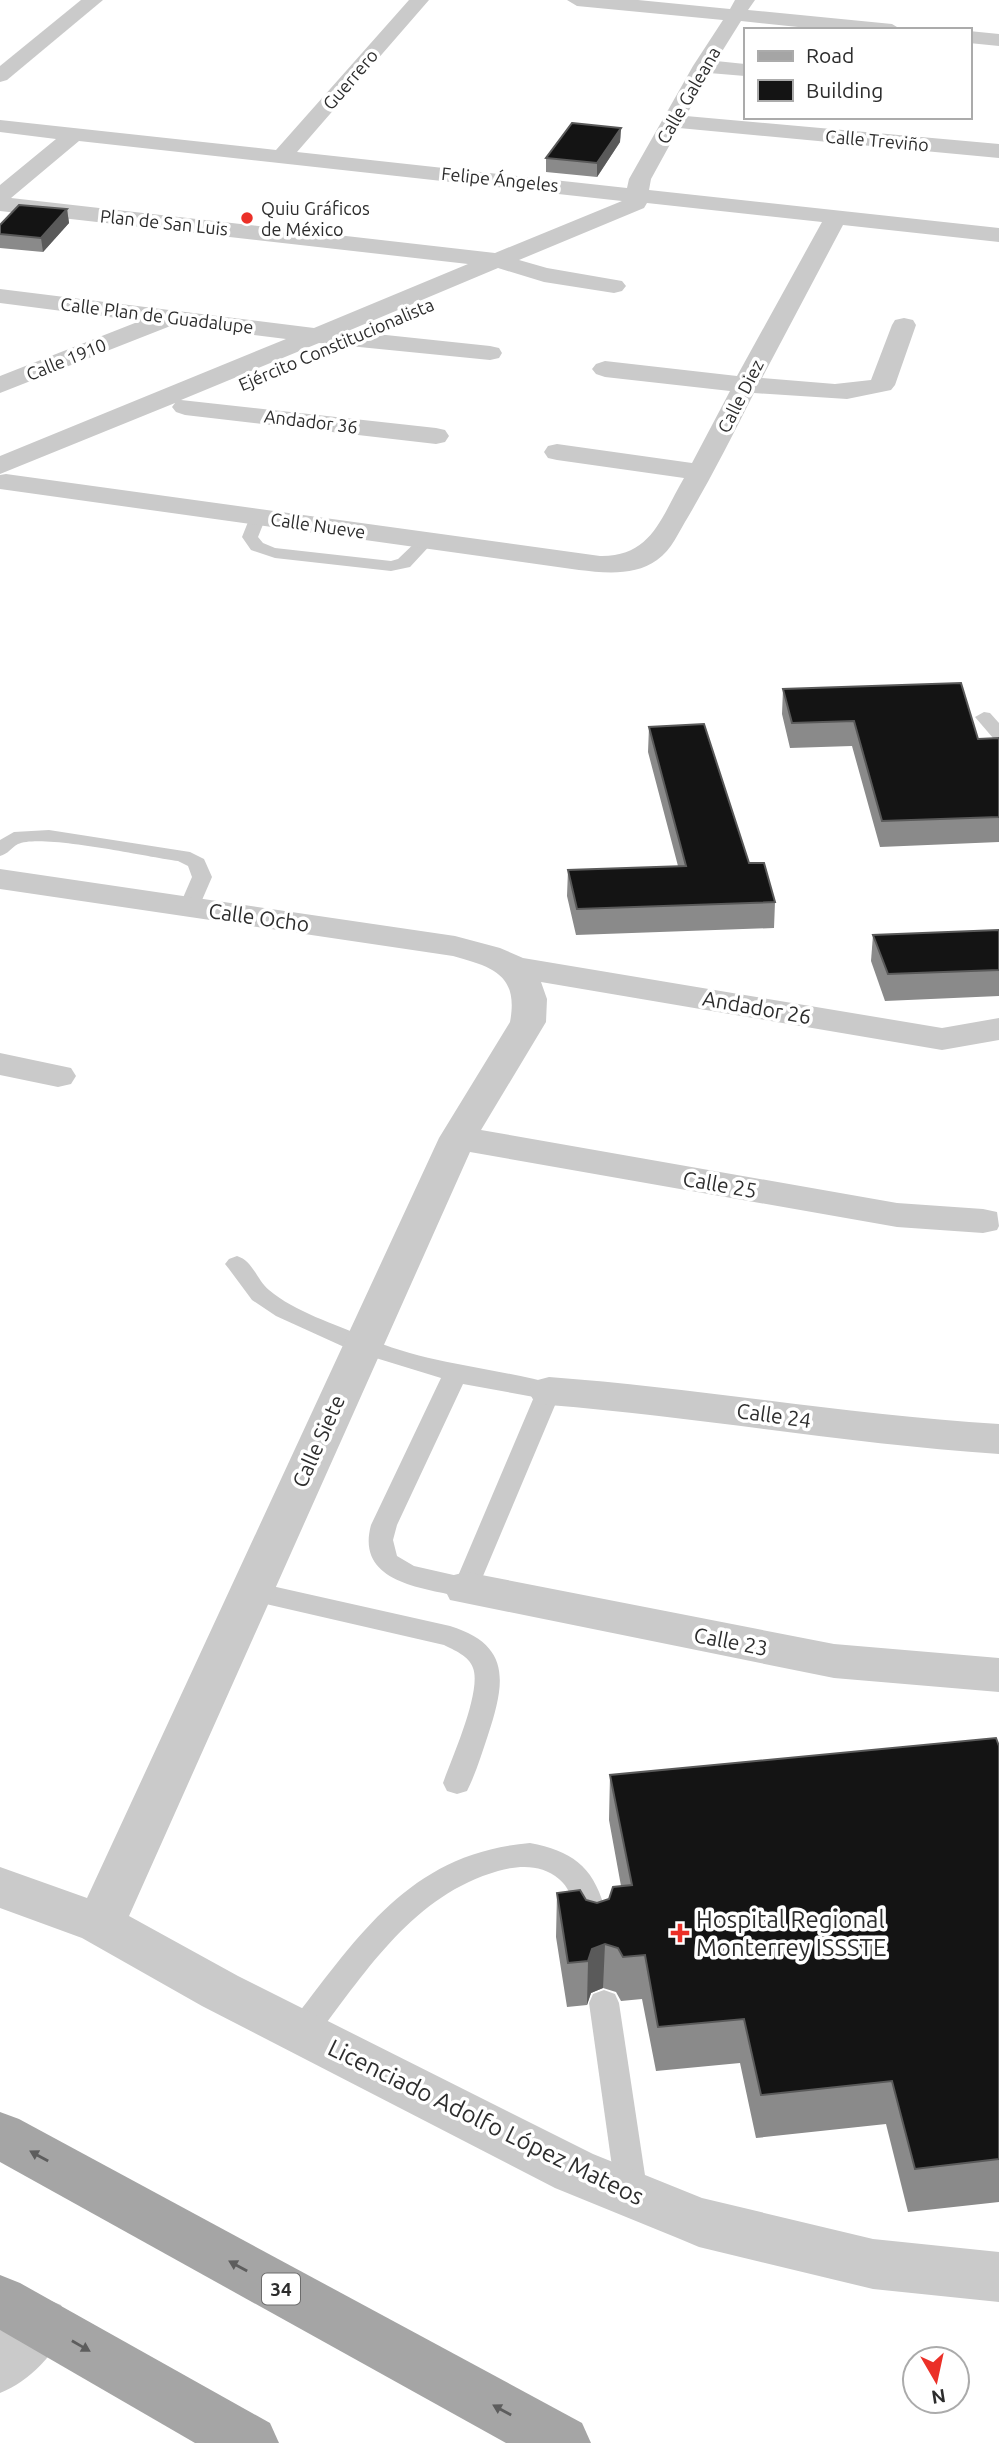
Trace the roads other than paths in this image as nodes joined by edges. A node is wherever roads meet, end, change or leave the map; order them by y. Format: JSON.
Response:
{"nodes":[{"id":1,"x":93,"y":0,"type":"edge"},
{"id":2,"x":419,"y":0,"type":"edge"},
{"id":3,"x":577,"y":0,"type":"edge"},
{"id":4,"x":741,"y":8,"type":"edge"},
{"id":5,"x":878,"y":28,"type":"edge"},
{"id":6,"x":971,"y":37,"type":"edge"},
{"id":7,"x":999,"y":40,"type":"edge"},
{"id":8,"x":703,"y":66,"type":"junction"},
{"id":9,"x":744,"y":70,"type":"edge"},
{"id":10,"x":0,"y":76,"type":"edge"},
{"id":11,"x":671,"y":121,"type":"junction"},
{"id":12,"x":0,"y":126,"type":"edge"},
{"id":13,"x":75,"y":134,"type":"junction"},
{"id":14,"x":999,"y":151,"type":"edge"},
{"id":15,"x":281,"y":157,"type":"junction"},
{"id":16,"x":0,"y":196,"type":"edge"},
{"id":17,"x":636,"y":198,"type":"junction"},
{"id":18,"x":664,"y":202,"type":"junction"},
{"id":19,"x":0,"y":204,"type":"edge"},
{"id":20,"x":835,"y":221,"type":"junction"},
{"id":21,"x":997,"y":232,"type":"edge"},
{"id":22,"x":506,"y":264,"type":"junction"},
{"id":23,"x":614,"y":286,"type":"dead end"},
{"id":24,"x":0,"y":296,"type":"edge"},
{"id":25,"x":170,"y":317,"type":"junction"},
{"id":26,"x":904,"y":324,"type":"dead end"},
{"id":27,"x":314,"y":335,"type":"junction"},
{"id":28,"x":350,"y":337,"type":"junction"},
{"id":29,"x":490,"y":353,"type":"dead end"},
{"id":30,"x":606,"y":369,"type":"dead end"},
{"id":31,"x":0,"y":385,"type":"edge"},
{"id":32,"x":745,"y":385,"type":"junction"},
{"id":33,"x":185,"y":407,"type":"junction"},
{"id":34,"x":436,"y":436,"type":"dead end"},
{"id":35,"x":557,"y":452,"type":"dead end"},
{"id":36,"x":701,"y":472,"type":"junction"},
{"id":37,"x":2,"y":478,"type":"edge"},
{"id":38,"x":630,"y":563,"type":"joint"},
{"id":39,"x":984,"y":717,"type":"dead end"},
{"id":40,"x":999,"y":734,"type":"edge"},
{"id":41,"x":0,"y":850,"type":"edge"},
{"id":42,"x":0,"y":879,"type":"edge"},
{"id":43,"x":189,"y":907,"type":"junction"},
{"id":44,"x":514,"y":967,"type":"junction"},
{"id":45,"x":999,"y":1029,"type":"edge"},
{"id":46,"x":0,"y":1064,"type":"edge"},
{"id":47,"x":58,"y":1076,"type":"dead end"},
{"id":48,"x":458,"y":1138,"type":"junction"},
{"id":49,"x":983,"y":1221,"type":"dead end"},
{"id":50,"x":237,"y":1264,"type":"dead end"},
{"id":51,"x":361,"y":1345,"type":"junction"},
{"id":52,"x":455,"y":1374,"type":"junction"},
{"id":53,"x":549,"y":1391,"type":"junction"},
{"id":54,"x":999,"y":1439,"type":"edge"},
{"id":55,"x":466,"y":1588,"type":"junction"},
{"id":56,"x":249,"y":1591,"type":"junction"},
{"id":57,"x":999,"y":1675,"type":"edge"},
{"id":58,"x":457,"y":1783,"type":"dead end"},
{"id":59,"x":0,"y":1887,"type":"edge"},
{"id":60,"x":100,"y":1924,"type":"junction"},
{"id":61,"x":595,"y":1933,"type":"edge"},
{"id":62,"x":604,"y":2003,"type":"dead end"},
{"id":63,"x":301,"y":2033,"type":"junction"},
{"id":64,"x":0,"y":2135,"type":"edge"},
{"id":65,"x":632,"y":2195,"type":"junction"},
{"id":66,"x":999,"y":2277,"type":"edge"},
{"id":67,"x":21,"y":2312,"type":"edge"},
{"id":68,"x":0,"y":2366,"type":"edge"},
{"id":69,"x":250,"y":2443,"type":"edge"},
{"id":70,"x":562,"y":2443,"type":"edge"}],
"edges":[{"from":1,"to":10,"type":"street"},
{"from":2,"to":15,"type":"street","name":"Guerrero"},
{"from":3,"to":4,"type":"street"},
{"from":4,"to":5,"type":"street"},
{"from":4,"to":8,"type":"street","name":"Calle Galeana"},
{"from":6,"to":7,"type":"street"},
{"from":8,"to":9,"type":"street"},
{"from":8,"to":11,"type":"street","name":"Calle Galeana"},
{"from":11,"to":14,"type":"street","name":"Calle Treviño"},
{"from":11,"to":17,"type":"street","name":"Calle Galeana"},
{"from":12,"to":13,"type":"street","name":"Felipe Ángeles"},
{"from":13,"to":15,"type":"street","name":"Felipe Ángeles"},
{"from":13,"to":16,"type":"street"},
{"from":15,"to":17,"type":"street","name":"Felipe Ángeles"},
{"from":17,"to":18,"type":"street","name":"Felipe Ángeles"},
{"from":17,"to":22,"type":"street","name":"Ejército Constitucionalista"},
{"from":18,"to":20,"type":"street","name":"Felipe Ángeles"},
{"from":18,"to":22,"type":"street","name":"Ejército Constitucionalista"},
{"from":19,"to":22,"type":"street","name":"Plan de San Luis"},
{"from":20,"to":21,"type":"street","name":"Felipe Ángeles"},
{"from":20,"to":32,"type":"street","name":"Calle Diez"},
{"from":22,"to":23,"type":"street","name":"Plan de San Luis"},
{"from":22,"to":27,"type":"street","name":"Ejército Constitucionalista"},
{"from":22,"to":28,"type":"street","name":"Ejército Constitucionalista"},
{"from":24,"to":25,"type":"street","name":"Calle Plan de Guadalupe"},
{"from":25,"to":27,"type":"street","name":"Calle Plan de Guadalupe"},
{"from":25,"to":31,"type":"street","name":"Calle 1910"},
{"from":26,"to":32,"type":"street"},
{"from":27,"to":28,"type":"street","name":"Calle Plan de Guadalupe"},
{"from":27,"to":37,"type":"street","name":"Ejército Constitucionalista"},
{"from":28,"to":29,"type":"street","name":"Calle Plan de Guadalupe"},
{"from":28,"to":33,"type":"street","name":"Ejército Constitucionalista"},
{"from":30,"to":32,"type":"street"},
{"from":32,"to":36,"type":"street","name":"Calle Diez"},
{"from":33,"to":34,"type":"street","name":"Andador 36"},
{"from":33,"to":37,"type":"street","name":"Ejército Constitucionalista"},
{"from":35,"to":36,"type":"street"},
{"from":36,"to":38,"type":"street","name":"Calle Diez"},
{"from":37,"to":38,"type":"street","name":"Calle Nueve"},
{"from":39,"to":40,"type":"lane"},
{"from":41,"to":43,"type":"lane"},
{"from":42,"to":43,"type":"street","name":"Calle Ocho"},
{"from":43,"to":44,"type":"street","name":"Calle Ocho"},
{"from":44,"to":45,"type":"street","name":"Andador 26"},
{"from":44,"to":48,"type":"street","name":"Calle Siete"},
{"from":46,"to":47,"type":"street"},
{"from":48,"to":49,"type":"street","name":"Calle 25"},
{"from":48,"to":51,"type":"street","name":"Calle Siete"},
{"from":50,"to":51,"type":"lane"},
{"from":51,"to":52,"type":"lane"},
{"from":51,"to":56,"type":"street","name":"Calle Siete"},
{"from":52,"to":53,"type":"lane"},
{"from":52,"to":55,"type":"lane"},
{"from":53,"to":54,"type":"street","name":"Calle 24"},
{"from":53,"to":55,"type":"lane"},
{"from":55,"to":57,"type":"street","name":"Calle 23"},
{"from":56,"to":58,"type":"lane"},
{"from":56,"to":60,"type":"street","name":"Calle Siete"},
{"from":59,"to":60,"type":"street","name":"Licenciado Adolfo López Mateos"},
{"from":60,"to":63,"type":"street","name":"Licenciado Adolfo López Mateos"},
{"from":61,"to":63,"type":"lane"},
{"from":62,"to":65,"type":"lane"},
{"from":63,"to":65,"type":"street","name":"Licenciado Adolfo López Mateos"},
{"from":70,"to":64,"type":"main road","number":"34","one_way":true},
{"from":65,"to":66,"type":"street","name":"Licenciado Adolfo López Mateos"},
{"from":67,"to":68,"type":"street"},
{"from":67,"to":69,"type":"main road","one_way":true}]}
